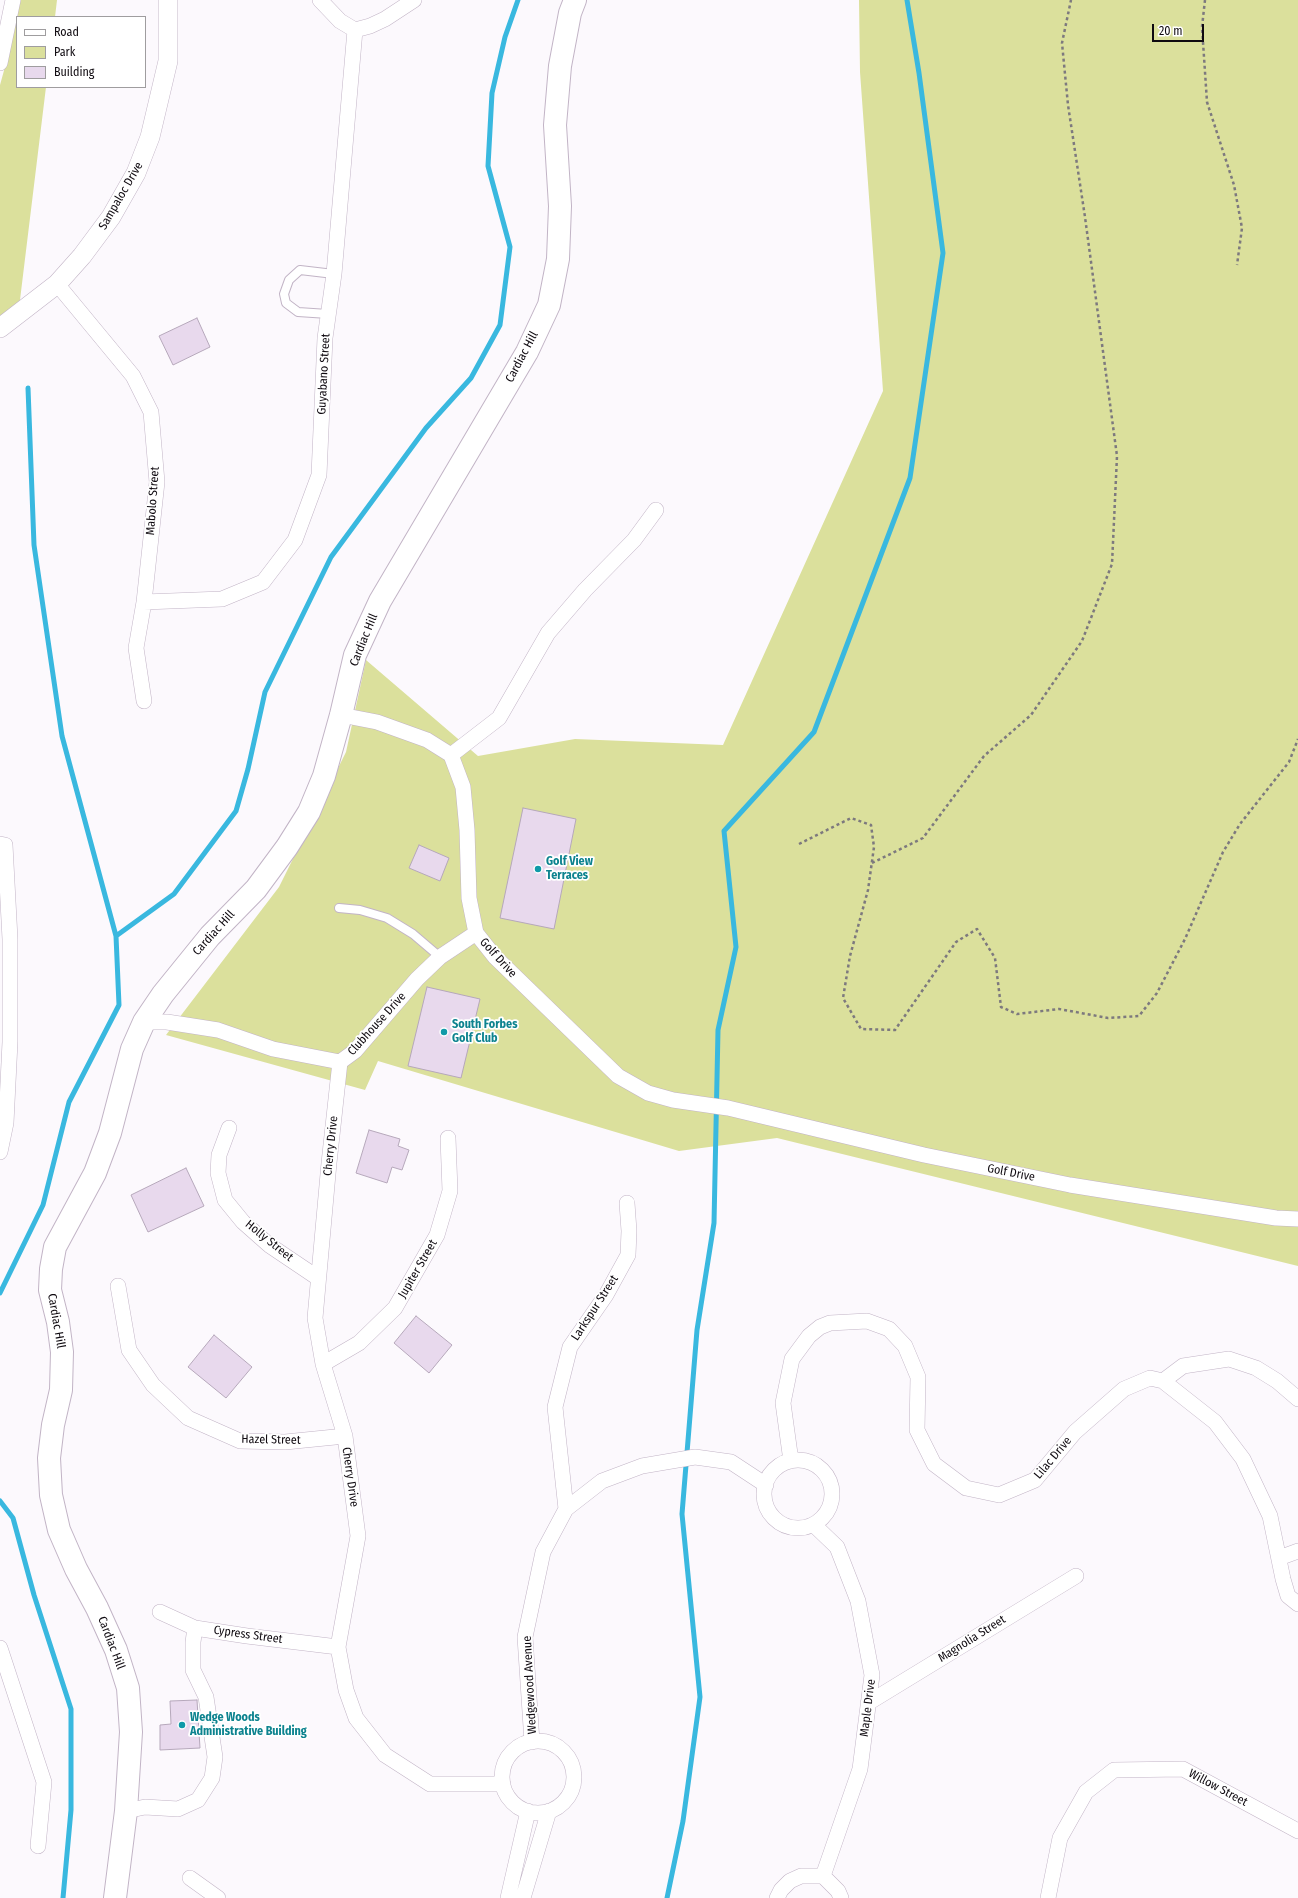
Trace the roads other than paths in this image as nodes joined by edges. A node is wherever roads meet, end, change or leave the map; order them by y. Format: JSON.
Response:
{"nodes":[{"id":1,"x":13,"y":0,"type":"edge"},
{"id":2,"x":168,"y":0,"type":"edge"},
{"id":3,"x":320,"y":0,"type":"edge"},
{"id":4,"x":414,"y":0,"type":"edge"},
{"id":5,"x":575,"y":0,"type":"edge"},
{"id":6,"x":355,"y":30,"type":"junction"},
{"id":7,"x":0,"y":63,"type":"edge"},
{"id":8,"x":334,"y":274,"type":"junction"},
{"id":9,"x":57,"y":284,"type":"junction"},
{"id":10,"x":328,"y":314,"type":"junction"},
{"id":11,"x":0,"y":328,"type":"edge"},
{"id":12,"x":656,"y":510,"type":"dead end"},
{"id":13,"x":144,"y":602,"type":"junction"},
{"id":14,"x":144,"y":701,"type":"dead end"},
{"id":15,"x":341,"y":715,"type":"junction"},
{"id":16,"x":451,"y":755,"type":"junction"},
{"id":17,"x":0,"y":844,"type":"edge"},
{"id":18,"x":3,"y":872,"type":"edge"},
{"id":19,"x":339,"y":908,"type":"dead end"},
{"id":20,"x":476,"y":933,"type":"junction"},
{"id":21,"x":440,"y":957,"type":"junction"},
{"id":22,"x":144,"y":1022,"type":"junction"},
{"id":23,"x":340,"y":1062,"type":"junction"},
{"id":24,"x":229,"y":1128,"type":"dead end"},
{"id":25,"x":448,"y":1138,"type":"dead end"},
{"id":26,"x":0,"y":1152,"type":"edge"},
{"id":27,"x":627,"y":1203,"type":"dead end"},
{"id":28,"x":1298,"y":1219,"type":"edge"},
{"id":29,"x":318,"y":1278,"type":"junction"},
{"id":30,"x":118,"y":1286,"type":"dead end"},
{"id":31,"x":323,"y":1364,"type":"junction"},
{"id":32,"x":1163,"y":1381,"type":"junction"},
{"id":33,"x":1298,"y":1399,"type":"edge"},
{"id":34,"x":345,"y":1436,"type":"junction"},
{"id":35,"x":791,"y":1461,"type":"junction"},
{"id":36,"x":766,"y":1485,"type":"junction"},
{"id":37,"x":566,"y":1509,"type":"junction"},
{"id":38,"x":814,"y":1525,"type":"junction"},
{"id":39,"x":1298,"y":1551,"type":"edge"},
{"id":40,"x":1279,"y":1558,"type":"junction"},
{"id":41,"x":1076,"y":1576,"type":"dead end"},
{"id":42,"x":1298,"y":1604,"type":"edge"},
{"id":43,"x":160,"y":1612,"type":"dead end"},
{"id":44,"x":195,"y":1628,"type":"junction"},
{"id":45,"x":338,"y":1647,"type":"junction"},
{"id":46,"x":0,"y":1648,"type":"edge"},
{"id":47,"x":868,"y":1703,"type":"junction"},
{"id":48,"x":532,"y":1742,"type":"junction"},
{"id":49,"x":503,"y":1784,"type":"junction"},
{"id":50,"x":126,"y":1811,"type":"junction"},
{"id":51,"x":528,"y":1811,"type":"junction"},
{"id":52,"x":549,"y":1811,"type":"junction"},
{"id":53,"x":1298,"y":1831,"type":"edge"},
{"id":54,"x":38,"y":1846,"type":"dead end"},
{"id":55,"x":823,"y":1876,"type":"junction"},
{"id":56,"x":190,"y":1878,"type":"dead end"},
{"id":57,"x":115,"y":1898,"type":"edge"},
{"id":58,"x":218,"y":1898,"type":"edge"},
{"id":59,"x":508,"y":1898,"type":"edge"},
{"id":60,"x":523,"y":1898,"type":"edge"},
{"id":61,"x":777,"y":1898,"type":"edge"},
{"id":62,"x":841,"y":1898,"type":"edge"},
{"id":63,"x":1048,"y":1898,"type":"edge"}],
"edges":[{"from":1,"to":7,"type":"street"},
{"from":2,"to":9,"type":"street","name":"Sampaloc Drive"},
{"from":3,"to":6,"type":"street"},
{"from":4,"to":6,"type":"street"},
{"from":5,"to":15,"type":"main road","name":"Cardiac Hill"},
{"from":6,"to":8,"type":"street","name":"Guyabano Street"},
{"from":8,"to":10,"type":"street","name":"Guyabano Street"},
{"from":8,"to":10,"type":"lane"},
{"from":9,"to":11,"type":"street","name":"Sampaloc Drive"},
{"from":9,"to":13,"type":"street","name":"Mabolo Street"},
{"from":10,"to":13,"type":"street","name":"Guyabano Street"},
{"from":12,"to":16,"type":"street"},
{"from":13,"to":14,"type":"street","name":"Mabolo Street"},
{"from":15,"to":16,"type":"street"},
{"from":15,"to":22,"type":"main road","name":"Cardiac Hill"},
{"from":16,"to":20,"type":"street","name":"Golf Drive"},
{"from":17,"to":18,"type":"street"},
{"from":18,"to":26,"type":"street"},
{"from":19,"to":21,"type":"lane"},
{"from":20,"to":21,"type":"street","name":"Clubhouse Drive"},
{"from":20,"to":28,"type":"street","name":"Golf Drive"},
{"from":21,"to":23,"type":"street","name":"Clubhouse Drive"},
{"from":22,"to":23,"type":"street","name":"Clubhouse Drive"},
{"from":22,"to":50,"type":"main road","name":"Cardiac Hill"},
{"from":23,"to":29,"type":"street","name":"Cherry Drive"},
{"from":24,"to":29,"type":"street","name":"Holly Street"},
{"from":25,"to":31,"type":"street","name":"Jupiter Street"},
{"from":27,"to":37,"type":"street","name":"Larkspur Street"},
{"from":29,"to":31,"type":"street","name":"Cherry Drive"},
{"from":30,"to":34,"type":"street","name":"Hazel Street"},
{"from":31,"to":34,"type":"street","name":"Cherry Drive"},
{"from":32,"to":33,"type":"street"},
{"from":32,"to":35,"type":"street","name":"Lilac Drive"},
{"from":32,"to":40,"type":"street"},
{"from":34,"to":45,"type":"street","name":"Cherry Drive"},
{"from":35,"to":36,"type":"street"},
{"from":35,"to":38,"type":"street"},
{"from":36,"to":37,"type":"street","name":"Wedgewood Avenue"},
{"from":36,"to":38,"type":"street"},
{"from":37,"to":48,"type":"street","name":"Wedgewood Avenue"},
{"from":38,"to":47,"type":"street","name":"Maple Drive"},
{"from":39,"to":40,"type":"street"},
{"from":40,"to":42,"type":"street"},
{"from":41,"to":47,"type":"street","name":"Magnolia Street"},
{"from":43,"to":44,"type":"street","name":"Cypress Street"},
{"from":44,"to":45,"type":"street","name":"Cypress Street"},
{"from":44,"to":50,"type":"street"},
{"from":45,"to":49,"type":"street","name":"Cherry Drive"},
{"from":46,"to":54,"type":"street"},
{"from":47,"to":55,"type":"street","name":"Maple Drive"},
{"from":48,"to":49,"type":"street","name":"Wedgewood Avenue"},
{"from":48,"to":52,"type":"street","name":"Wedgewood Avenue"},
{"from":49,"to":51,"type":"street"},
{"from":50,"to":57,"type":"main road","name":"Cardiac Hill"},
{"from":51,"to":52,"type":"street"},
{"from":51,"to":59,"type":"street"},
{"from":52,"to":60,"type":"street"},
{"from":53,"to":63,"type":"street","name":"Willow Street"},
{"from":55,"to":61,"type":"street"},
{"from":55,"to":62,"type":"street"},
{"from":56,"to":58,"type":"street"}]}
